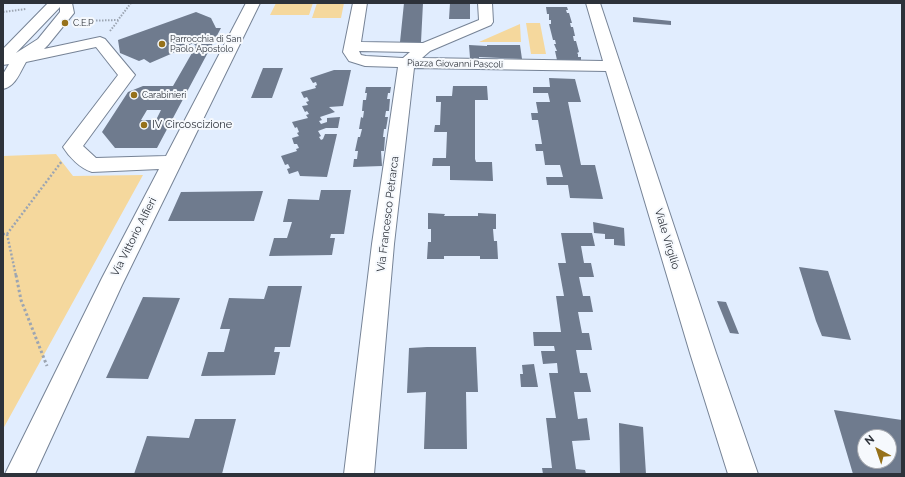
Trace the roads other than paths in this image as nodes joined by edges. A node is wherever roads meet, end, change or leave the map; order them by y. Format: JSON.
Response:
{"nodes":[{"id":1,"x":56,"y":3,"type":"edge"},
{"id":2,"x":65,"y":3,"type":"edge"},
{"id":3,"x":253,"y":3,"type":"edge"},
{"id":4,"x":360,"y":3,"type":"edge"},
{"id":5,"x":485,"y":3,"type":"edge"},
{"id":6,"x":593,"y":3,"type":"edge"},
{"id":7,"x":352,"y":46,"type":"junction"},
{"id":8,"x":425,"y":48,"type":"junction"},
{"id":9,"x":18,"y":52,"type":"junction"},
{"id":10,"x":3,"y":59,"type":"edge"},
{"id":11,"x":407,"y":63,"type":"junction"},
{"id":12,"x":613,"y":66,"type":"junction"},
{"id":13,"x":3,"y":84,"type":"edge"},
{"id":14,"x":172,"y":162,"type":"junction"},
{"id":15,"x":20,"y":474,"type":"edge"},
{"id":16,"x":359,"y":474,"type":"edge"},
{"id":17,"x":743,"y":474,"type":"edge"}],
"edges":[{"from":1,"to":9,"type":"street"},
{"from":2,"to":9,"type":"street"},
{"from":3,"to":14,"type":"street","name":"Via Vittorio Alfieri"},
{"from":4,"to":7,"type":"street"},
{"from":5,"to":8,"type":"street"},
{"from":6,"to":12,"type":"street","name":"Viale Virgilio"},
{"from":7,"to":8,"type":"street"},
{"from":7,"to":11,"type":"street","name":"Piazza Giovanni Pascoli"},
{"from":8,"to":11,"type":"street"},
{"from":9,"to":10,"type":"street"},
{"from":9,"to":13,"type":"street"},
{"from":9,"to":14,"type":"street"},
{"from":11,"to":12,"type":"street","name":"Piazza Giovanni Pascoli"},
{"from":11,"to":16,"type":"street","name":"Via Francesco Petrarca"},
{"from":12,"to":17,"type":"street","name":"Viale Virgilio"},
{"from":14,"to":15,"type":"street","name":"Via Vittorio Alfieri"}]}
